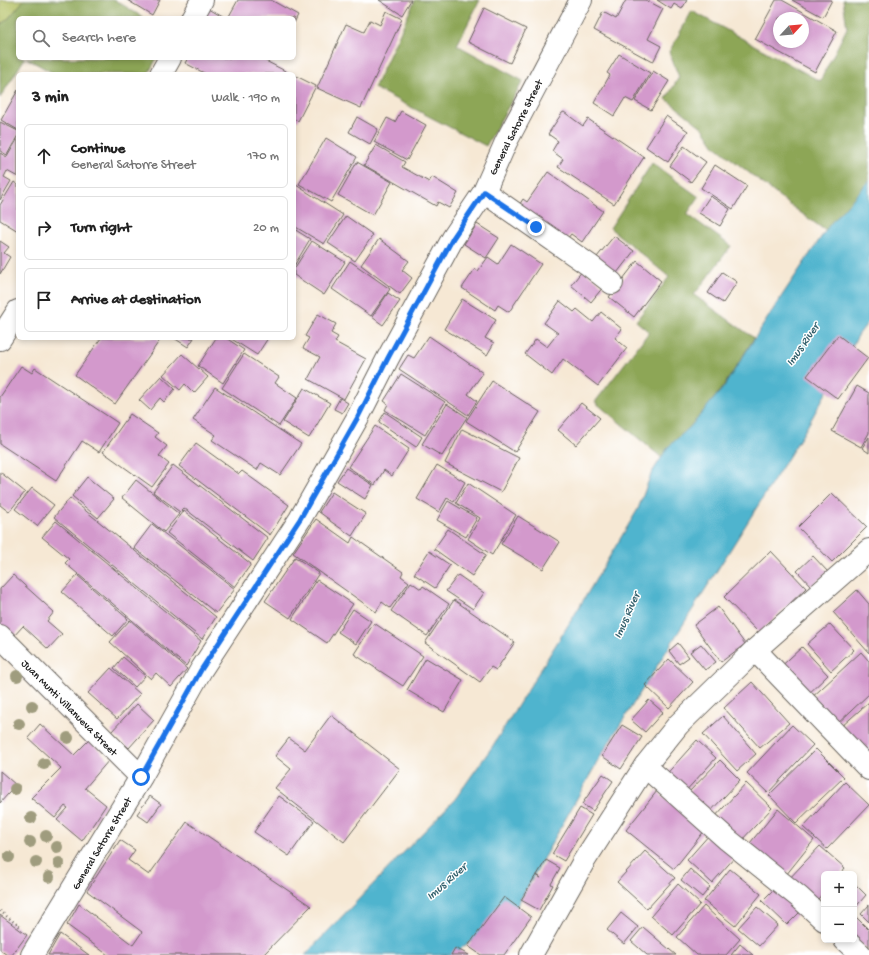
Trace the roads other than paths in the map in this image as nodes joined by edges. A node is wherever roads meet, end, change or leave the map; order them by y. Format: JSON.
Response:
{"nodes":[{"id":1,"x":202,"y":0,"type":"edge"},
{"id":2,"x":581,"y":0,"type":"edge"},
{"id":3,"x":193,"y":16,"type":"edge"},
{"id":4,"x":169,"y":60,"type":"edge"},
{"id":5,"x":162,"y":72,"type":"edge"},
{"id":6,"x":484,"y":192,"type":"junction"},
{"id":7,"x":612,"y":283,"type":"dead end"},
{"id":8,"x":16,"y":314,"type":"edge"},
{"id":9,"x":0,"y":339,"type":"edge"},
{"id":10,"x":869,"y":550,"type":"edge"},
{"id":11,"x":0,"y":636,"type":"edge"},
{"id":12,"x":755,"y":650,"type":"junction"},
{"id":13,"x":645,"y":766,"type":"junction"},
{"id":14,"x":869,"y":769,"type":"edge"},
{"id":15,"x":141,"y":777,"type":"junction"},
{"id":16,"x":821,"y":917,"type":"edge"},
{"id":17,"x":848,"y":943,"type":"edge"},
{"id":18,"x":32,"y":955,"type":"edge"},
{"id":19,"x":531,"y":955,"type":"edge"},
{"id":20,"x":862,"y":955,"type":"edge"}],
"edges":[{"from":1,"to":3,"type":"street"},
{"from":2,"to":6,"type":"street","name":"General Satorre Street"},
{"from":4,"to":5,"type":"street"},
{"from":6,"to":7,"type":"street"},
{"from":6,"to":15,"type":"street","name":"General Satorre Street"},
{"from":8,"to":9,"type":"street"},
{"from":10,"to":12,"type":"street"},
{"from":11,"to":15,"type":"street","name":"Juan Munti Villanueva Street"},
{"from":12,"to":13,"type":"street"},
{"from":12,"to":14,"type":"street"},
{"from":13,"to":16,"type":"street"},
{"from":13,"to":19,"type":"street"},
{"from":15,"to":18,"type":"street","name":"General Satorre Street"},
{"from":17,"to":20,"type":"street"}]}
